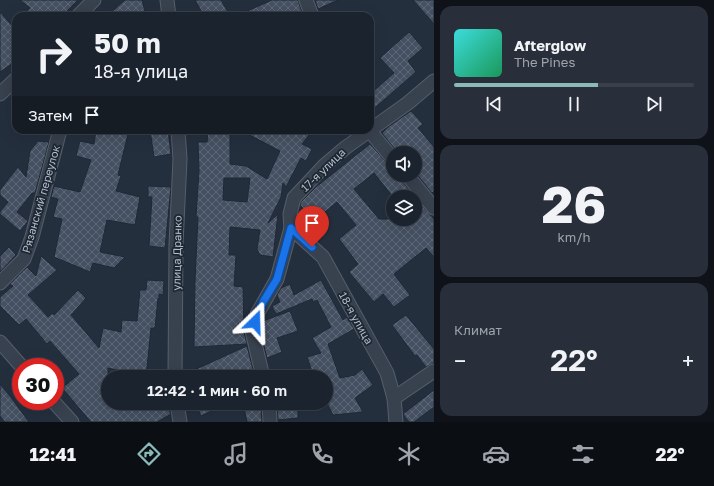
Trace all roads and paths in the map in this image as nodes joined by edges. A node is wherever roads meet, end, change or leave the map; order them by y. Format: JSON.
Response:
{"nodes":[{"id":1,"x":94,"y":0,"type":"edge"},
{"id":2,"x":167,"y":0,"type":"edge"},
{"id":3,"x":306,"y":0,"type":"edge"},
{"id":4,"x":82,"y":12,"type":"edge"},
{"id":5,"x":168,"y":12,"type":"edge"},
{"id":6,"x":310,"y":12,"type":"edge"},
{"id":7,"x":434,"y":81,"type":"edge"},
{"id":8,"x":12,"y":83,"type":"edge"},
{"id":9,"x":0,"y":94,"type":"edge"},
{"id":10,"x":374,"y":127,"type":"edge"},
{"id":11,"x":59,"y":134,"type":"edge"},
{"id":12,"x":178,"y":134,"type":"edge"},
{"id":13,"x":365,"y":134,"type":"edge"},
{"id":14,"x":373,"y":134,"type":"edge"},
{"id":15,"x":386,"y":150,"type":"edge"},
{"id":16,"x":413,"y":182,"type":"edge"},
{"id":17,"x":434,"y":208,"type":"edge"},
{"id":18,"x":291,"y":228,"type":"junction"},
{"id":19,"x":0,"y":283,"type":"edge"},
{"id":20,"x":0,"y":342,"type":"edge"},
{"id":21,"x":14,"y":358,"type":"edge"},
{"id":22,"x":175,"y":370,"type":"edge"},
{"id":23,"x":261,"y":370,"type":"edge"},
{"id":24,"x":434,"y":371,"type":"edge"},
{"id":25,"x":394,"y":398,"type":"junction"},
{"id":26,"x":61,"y":410,"type":"edge"},
{"id":27,"x":178,"y":410,"type":"edge"},
{"id":28,"x":269,"y":410,"type":"edge"},
{"id":29,"x":72,"y":422,"type":"edge"},
{"id":30,"x":180,"y":422,"type":"edge"},
{"id":31,"x":270,"y":422,"type":"edge"},
{"id":32,"x":396,"y":422,"type":"edge"}],
"edges":[{"from":1,"to":4,"type":"street"},
{"from":2,"to":5,"type":"street"},
{"from":3,"to":6,"type":"street"},
{"from":7,"to":10,"type":"street","name":"17-я улица"},
{"from":8,"to":9,"type":"street"},
{"from":11,"to":19,"type":"street","name":"Рязанский переулок"},
{"from":12,"to":22,"type":"street","name":"улица Дранко"},
{"from":13,"to":18,"type":"street","name":"17-я улица"},
{"from":14,"to":15,"type":"street"},
{"from":16,"to":17,"type":"street"},
{"from":18,"to":23,"type":"street","name":"17-я улица"},
{"from":18,"to":25,"type":"street","name":"18-я улица"},
{"from":20,"to":21,"type":"street"},
{"from":24,"to":25,"type":"street"},
{"from":25,"to":32,"type":"street","name":"18-я улица"},
{"from":26,"to":29,"type":"street"},
{"from":27,"to":30,"type":"street"},
{"from":28,"to":31,"type":"street"}]}
